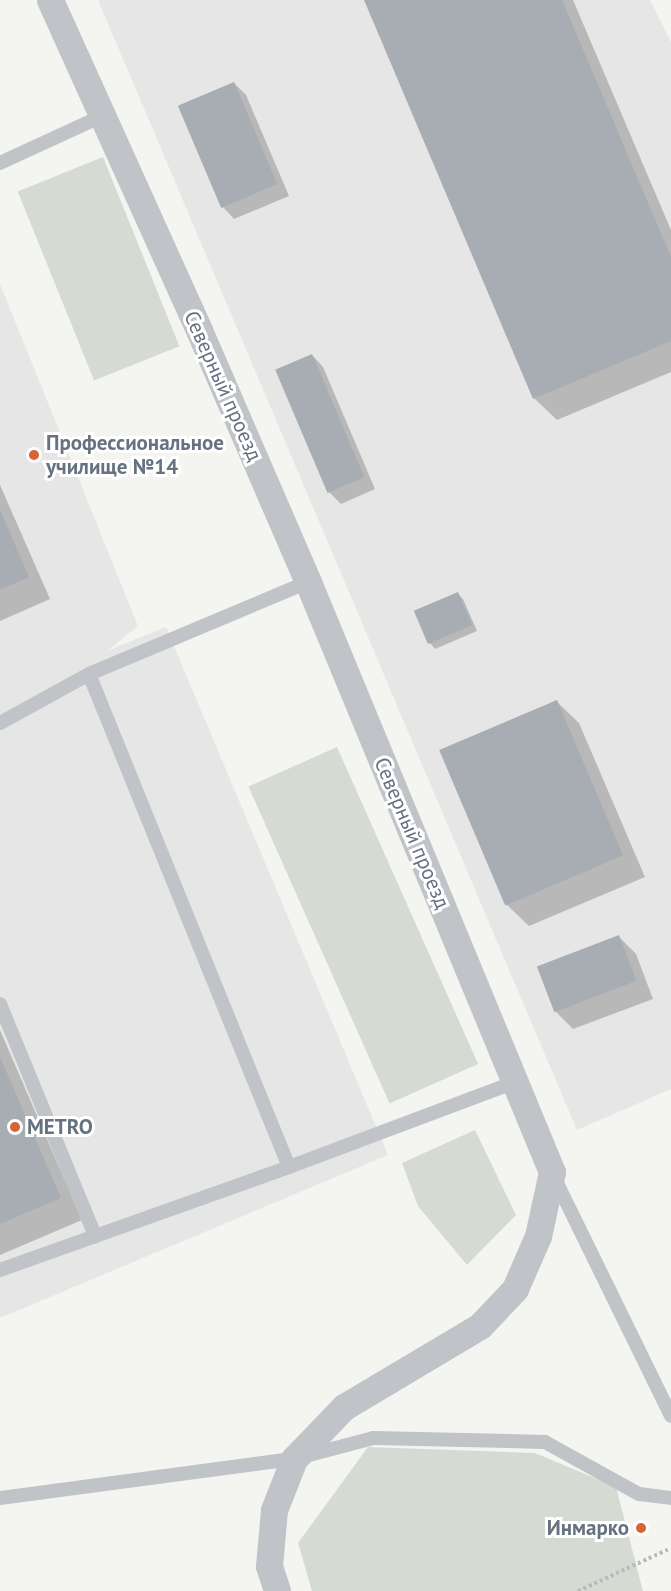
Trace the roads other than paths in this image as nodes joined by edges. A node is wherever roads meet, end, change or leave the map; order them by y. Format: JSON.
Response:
{"nodes":[{"id":1,"x":50,"y":0,"type":"edge"},
{"id":2,"x":102,"y":116,"type":"junction"},
{"id":3,"x":0,"y":163,"type":"edge"},
{"id":4,"x":308,"y":582,"type":"junction"},
{"id":5,"x":89,"y":674,"type":"junction"},
{"id":6,"x":0,"y":723,"type":"edge"},
{"id":7,"x":0,"y":1005,"type":"edge"},
{"id":8,"x":515,"y":1082,"type":"junction"},
{"id":9,"x":289,"y":1167,"type":"junction"},
{"id":10,"x":552,"y":1172,"type":"junction"},
{"id":11,"x":95,"y":1236,"type":"junction"},
{"id":12,"x":0,"y":1270,"type":"edge"},
{"id":13,"x":671,"y":1416,"type":"edge"},
{"id":14,"x":294,"y":1459,"type":"junction"},
{"id":15,"x":0,"y":1498,"type":"edge"},
{"id":16,"x":671,"y":1498,"type":"edge"},
{"id":17,"x":277,"y":1591,"type":"edge"}],
"edges":[{"from":1,"to":2,"type":"street","name":"Северный проезд"},
{"from":2,"to":3,"type":"lane"},
{"from":2,"to":4,"type":"street","name":"Северный проезд"},
{"from":4,"to":5,"type":"lane"},
{"from":4,"to":8,"type":"street","name":"Северный проезд"},
{"from":5,"to":6,"type":"lane"},
{"from":5,"to":9,"type":"lane"},
{"from":7,"to":11,"type":"lane"},
{"from":8,"to":9,"type":"lane"},
{"from":8,"to":10,"type":"street","name":"Северный проезд"},
{"from":9,"to":11,"type":"lane"},
{"from":10,"to":13,"type":"lane"},
{"from":10,"to":14,"type":"street"},
{"from":11,"to":12,"type":"lane"},
{"from":14,"to":15,"type":"lane"},
{"from":14,"to":16,"type":"lane"},
{"from":14,"to":17,"type":"street"}]}
